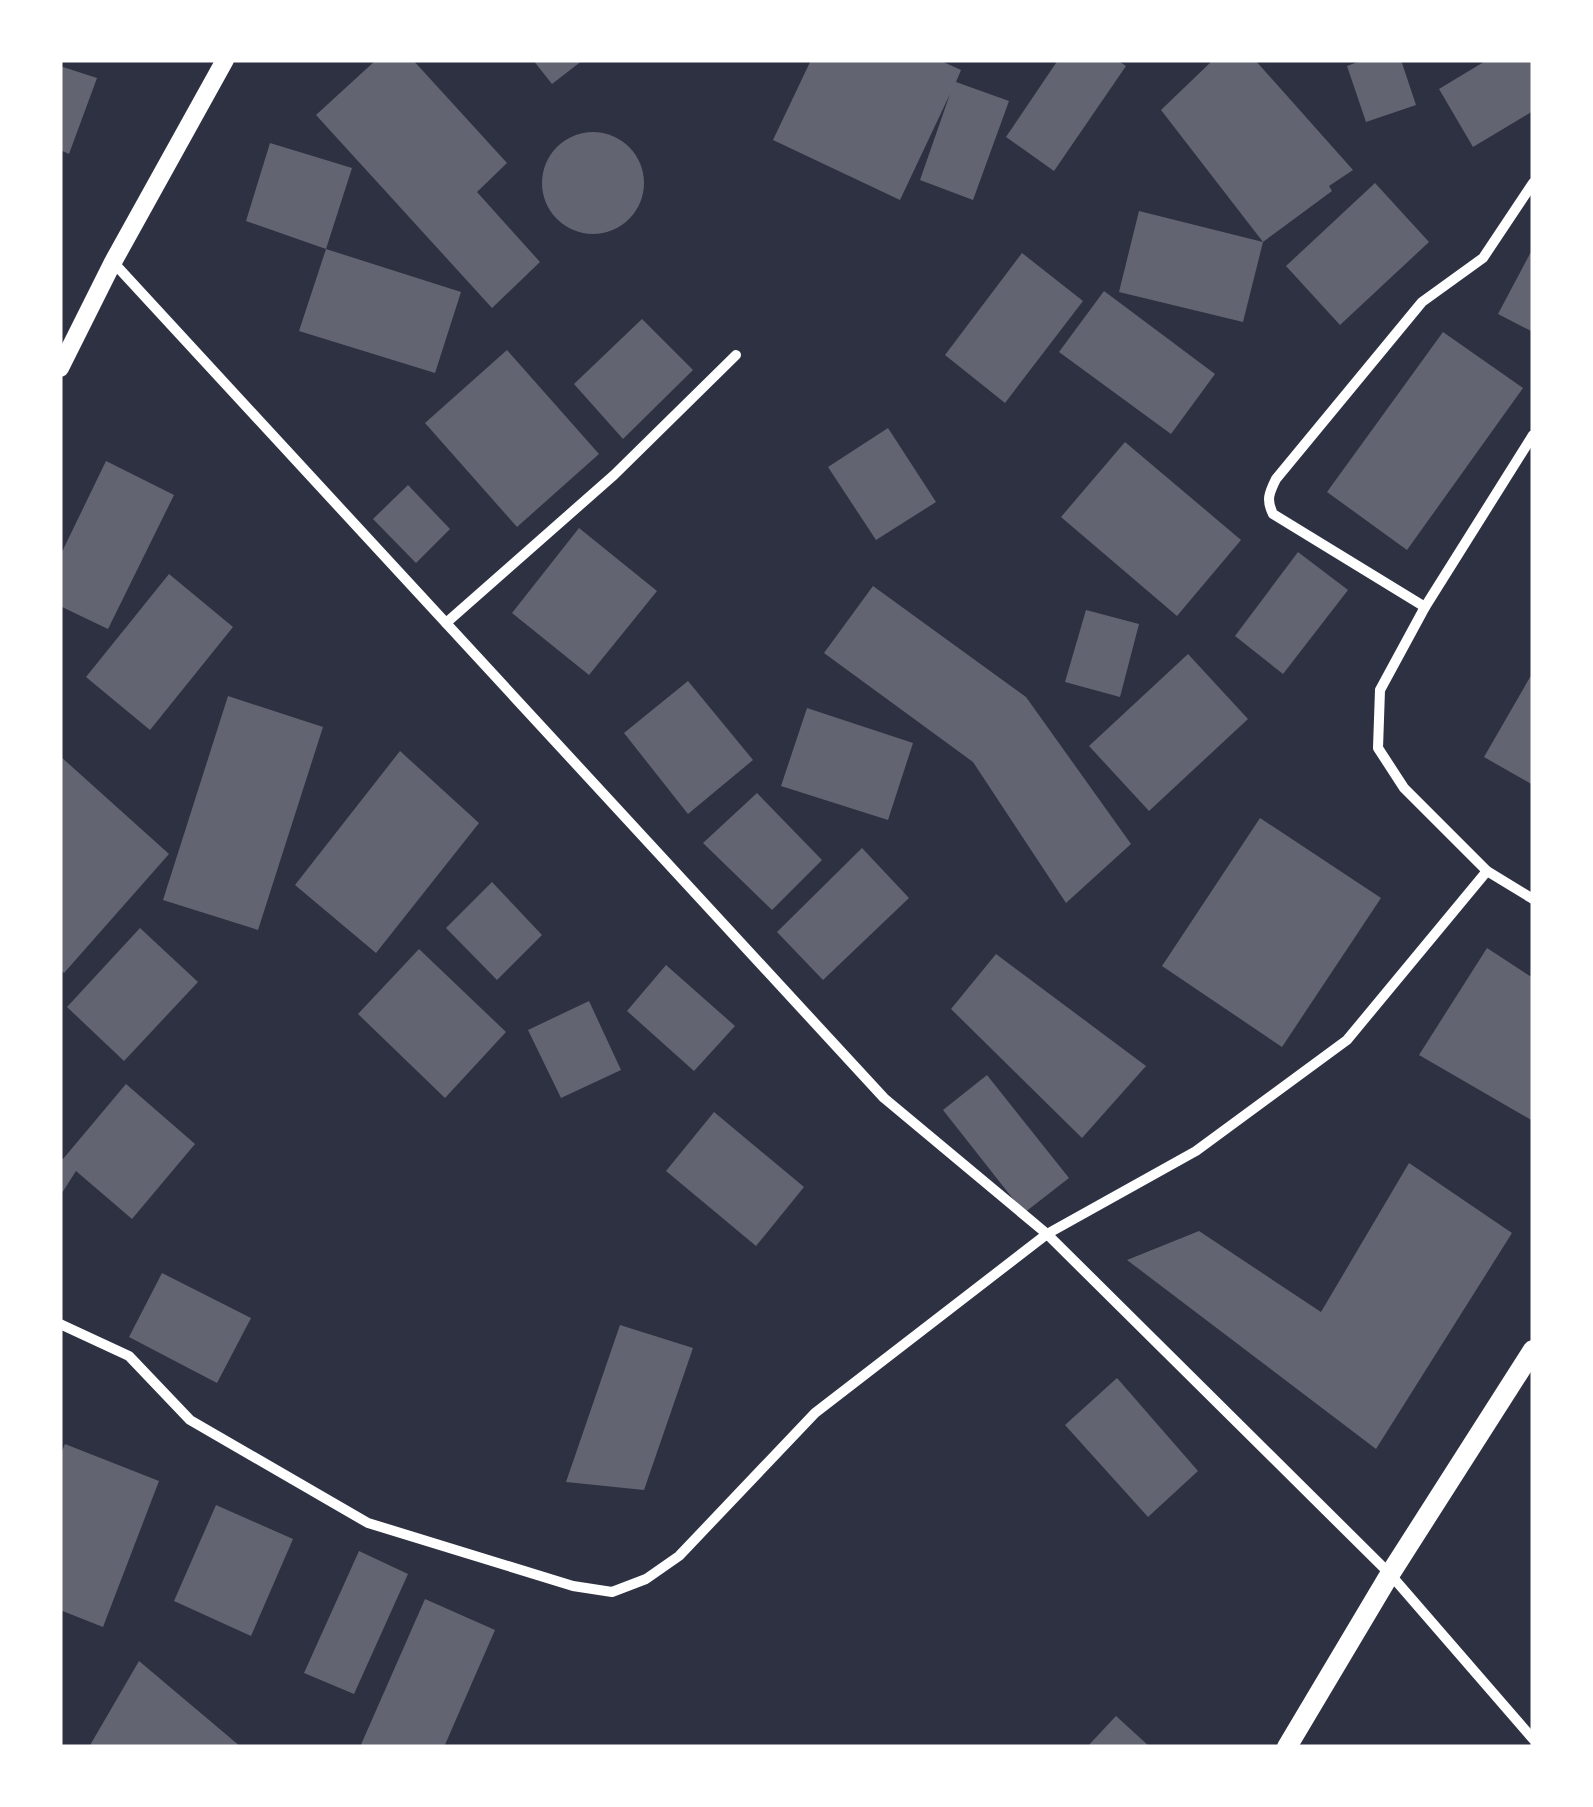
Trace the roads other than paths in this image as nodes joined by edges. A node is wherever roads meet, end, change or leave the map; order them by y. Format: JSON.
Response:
{"nodes":[{"id":1,"x":225,"y":60,"type":"edge"},
{"id":2,"x":1533,"y":183,"type":"edge"},
{"id":3,"x":113,"y":262,"type":"junction"},
{"id":4,"x":736,"y":355,"type":"dead end"},
{"id":5,"x":60,"y":368,"type":"edge"},
{"id":6,"x":1533,"y":435,"type":"edge"},
{"id":7,"x":1425,"y":607,"type":"junction"},
{"id":8,"x":446,"y":623,"type":"junction"},
{"id":9,"x":1487,"y":872,"type":"junction"},
{"id":10,"x":1533,"y":898,"type":"edge"},
{"id":11,"x":1048,"y":1234,"type":"junction"},
{"id":12,"x":60,"y":1324,"type":"edge"},
{"id":13,"x":1533,"y":1350,"type":"edge"},
{"id":14,"x":1390,"y":1574,"type":"junction"},
{"id":15,"x":1533,"y":1739,"type":"edge"},
{"id":16,"x":1287,"y":1747,"type":"edge"}],
"edges":[{"from":1,"to":3,"type":"street"},
{"from":2,"to":7,"type":"street"},
{"from":3,"to":5,"type":"street"},
{"from":3,"to":8,"type":"street"},
{"from":4,"to":8,"type":"street"},
{"from":6,"to":7,"type":"street"},
{"from":7,"to":9,"type":"street"},
{"from":8,"to":11,"type":"street"},
{"from":9,"to":10,"type":"street"},
{"from":9,"to":11,"type":"street"},
{"from":11,"to":12,"type":"street"},
{"from":11,"to":14,"type":"street"},
{"from":13,"to":14,"type":"main road"},
{"from":14,"to":15,"type":"street"},
{"from":14,"to":16,"type":"main road"}]}
